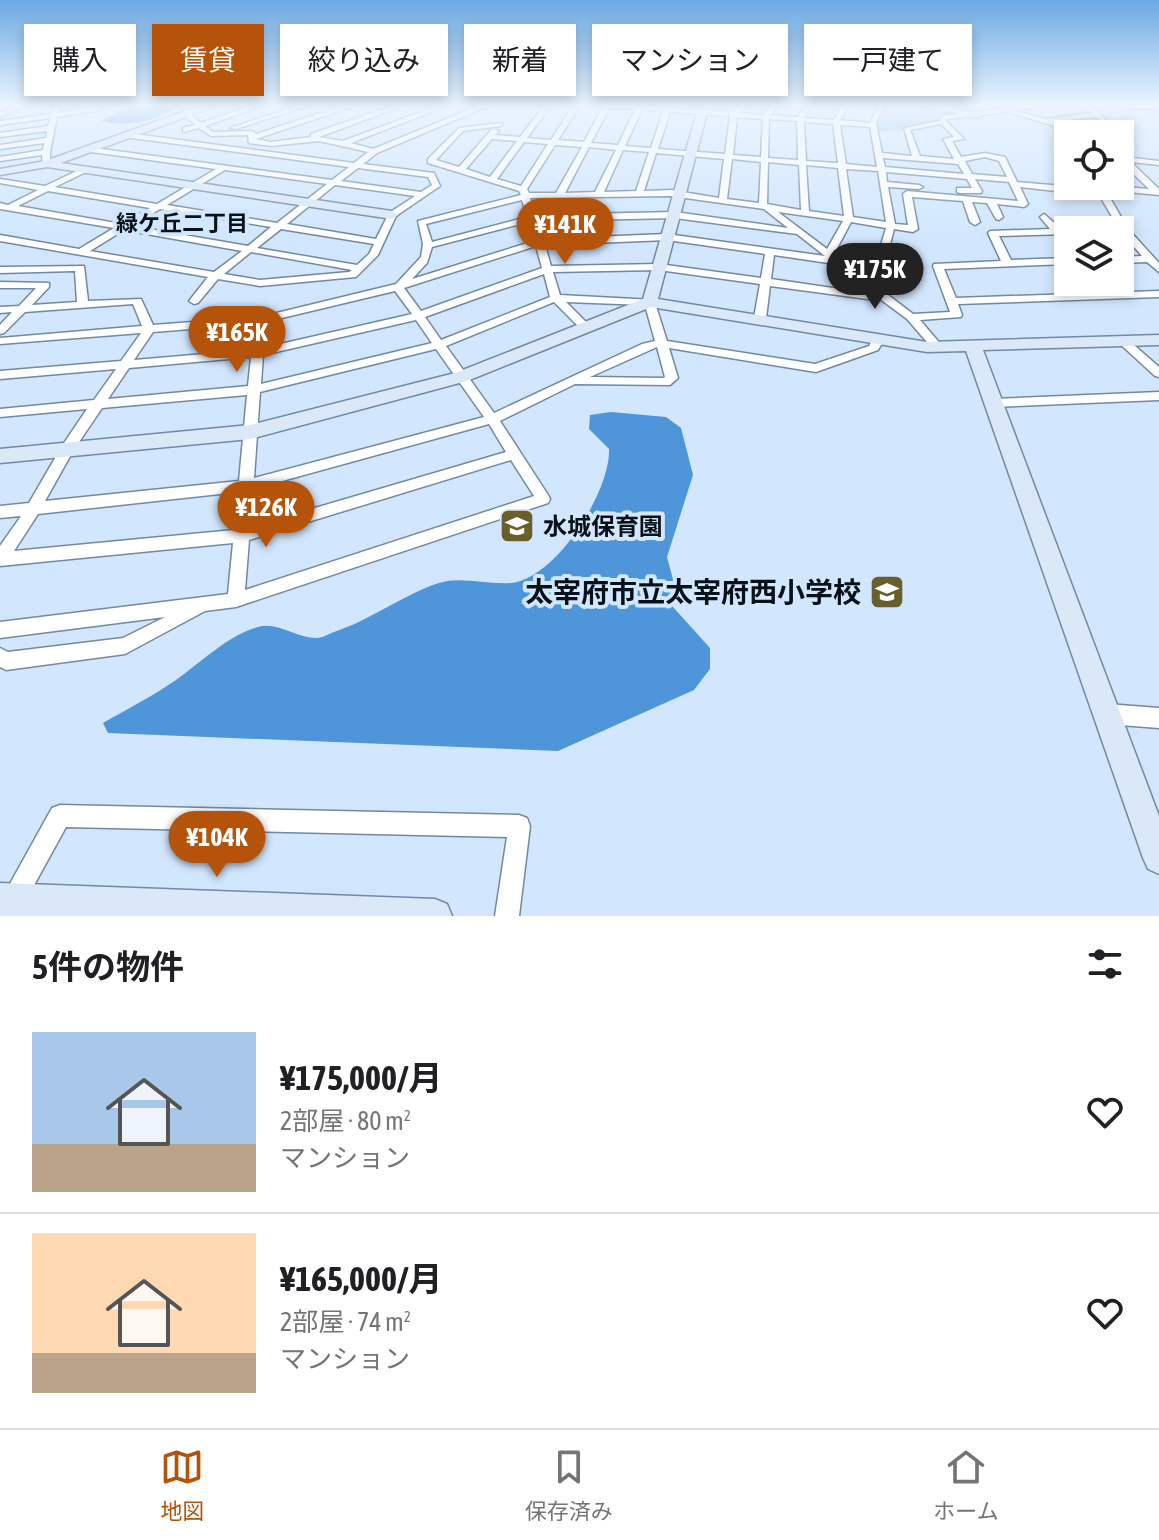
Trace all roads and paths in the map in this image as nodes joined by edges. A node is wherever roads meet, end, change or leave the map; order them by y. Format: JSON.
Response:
{"nodes":[{"id":1,"x":48,"y":147,"type":"edge"},
{"id":2,"x":93,"y":147,"type":"edge"},
{"id":3,"x":219,"y":147,"type":"edge"},
{"id":4,"x":296,"y":147,"type":"edge"},
{"id":5,"x":355,"y":147,"type":"edge"},
{"id":6,"x":384,"y":147,"type":"edge"},
{"id":7,"x":444,"y":147,"type":"edge"},
{"id":8,"x":482,"y":147,"type":"edge"},
{"id":9,"x":516,"y":147,"type":"edge"},
{"id":10,"x":550,"y":147,"type":"edge"},
{"id":11,"x":586,"y":147,"type":"edge"},
{"id":12,"x":620,"y":147,"type":"joint"},
{"id":13,"x":654,"y":147,"type":"edge"},
{"id":14,"x":693,"y":147,"type":"edge"},
{"id":15,"x":729,"y":147,"type":"edge"},
{"id":16,"x":765,"y":147,"type":"edge"},
{"id":17,"x":802,"y":147,"type":"edge"},
{"id":18,"x":839,"y":147,"type":"edge"},
{"id":19,"x":878,"y":147,"type":"edge"},
{"id":20,"x":913,"y":147,"type":"edge"},
{"id":21,"x":950,"y":147,"type":"edge"},
{"id":22,"x":87,"y":149,"type":"junction"},
{"id":23,"x":653,"y":150,"type":"junction"},
{"id":24,"x":252,"y":151,"type":"junction"},
{"id":25,"x":374,"y":151,"type":"junction"},
{"id":26,"x":691,"y":153,"type":"junction"},
{"id":27,"x":283,"y":155,"type":"junction"},
{"id":28,"x":879,"y":155,"type":"junction"},
{"id":29,"x":728,"y":156,"type":"junction"},
{"id":30,"x":46,"y":158,"type":"junction"},
{"id":31,"x":917,"y":158,"type":"junction"},
{"id":32,"x":0,"y":159,"type":"edge"},
{"id":33,"x":764,"y":159,"type":"junction"},
{"id":34,"x":1134,"y":160,"type":"edge"},
{"id":35,"x":961,"y":161,"type":"junction"},
{"id":36,"x":803,"y":162,"type":"junction"},
{"id":37,"x":1159,"y":163,"type":"edge"},
{"id":38,"x":358,"y":165,"type":"junction"},
{"id":39,"x":842,"y":166,"type":"junction"},
{"id":40,"x":224,"y":168,"type":"junction"},
{"id":41,"x":882,"y":169,"type":"junction"},
{"id":42,"x":83,"y":170,"type":"junction"},
{"id":43,"x":461,"y":170,"type":"junction"},
{"id":44,"x":1134,"y":170,"type":"edge"},
{"id":45,"x":0,"y":172,"type":"edge"},
{"id":46,"x":970,"y":177,"type":"junction"},
{"id":47,"x":492,"y":180,"type":"junction"},
{"id":48,"x":0,"y":181,"type":"edge"},
{"id":49,"x":335,"y":183,"type":"junction"},
{"id":50,"x":885,"y":184,"type":"junction"},
{"id":51,"x":1014,"y":185,"type":"junction"},
{"id":52,"x":193,"y":186,"type":"junction"},
{"id":53,"x":1054,"y":188,"type":"edge"},
{"id":54,"x":1134,"y":189,"type":"edge"},
{"id":55,"x":43,"y":190,"type":"junction"},
{"id":56,"x":1157,"y":192,"type":"edge"},
{"id":57,"x":525,"y":193,"type":"junction"},
{"id":58,"x":639,"y":194,"type":"junction"},
{"id":59,"x":681,"y":194,"type":"junction"},
{"id":60,"x":423,"y":195,"type":"junction"},
{"id":61,"x":598,"y":195,"type":"junction"},
{"id":62,"x":1054,"y":195,"type":"edge"},
{"id":63,"x":559,"y":196,"type":"junction"},
{"id":64,"x":723,"y":199,"type":"junction"},
{"id":65,"x":966,"y":199,"type":"junction"},
{"id":66,"x":991,"y":202,"type":"junction"},
{"id":67,"x":309,"y":204,"type":"junction"},
{"id":68,"x":763,"y":204,"type":"junction"},
{"id":69,"x":3,"y":208,"type":"edge"},
{"id":70,"x":156,"y":208,"type":"junction"},
{"id":71,"x":805,"y":211,"type":"junction"},
{"id":72,"x":392,"y":215,"type":"junction"},
{"id":73,"x":675,"y":215,"type":"junction"},
{"id":74,"x":999,"y":217,"type":"dead end"},
{"id":75,"x":1044,"y":217,"type":"dead end"},
{"id":76,"x":533,"y":218,"type":"junction"},
{"id":77,"x":849,"y":218,"type":"junction"},
{"id":78,"x":975,"y":222,"type":"dead end"},
{"id":79,"x":891,"y":225,"type":"junction"},
{"id":80,"x":1054,"y":225,"type":"edge"},
{"id":81,"x":123,"y":227,"type":"junction"},
{"id":82,"x":279,"y":227,"type":"junction"},
{"id":83,"x":799,"y":232,"type":"junction"},
{"id":84,"x":1054,"y":232,"type":"edge"},
{"id":85,"x":667,"y":237,"type":"junction"},
{"id":86,"x":3,"y":240,"type":"edge"},
{"id":87,"x":380,"y":242,"type":"junction"},
{"id":88,"x":540,"y":242,"type":"junction"},
{"id":89,"x":1134,"y":242,"type":"edge"},
{"id":90,"x":430,"y":245,"type":"junction"},
{"id":91,"x":250,"y":249,"type":"junction"},
{"id":92,"x":81,"y":252,"type":"junction"},
{"id":93,"x":770,"y":252,"type":"junction"},
{"id":94,"x":833,"y":258,"type":"junction"},
{"id":95,"x":1054,"y":261,"type":"edge"},
{"id":96,"x":1134,"y":262,"type":"edge"},
{"id":97,"x":1007,"y":263,"type":"junction"},
{"id":98,"x":1156,"y":264,"type":"edge"},
{"id":99,"x":659,"y":267,"type":"junction"},
{"id":100,"x":359,"y":268,"type":"junction"},
{"id":101,"x":548,"y":269,"type":"junction"},
{"id":102,"x":0,"y":270,"type":"edge"},
{"id":103,"x":216,"y":275,"type":"junction"},
{"id":104,"x":858,"y":277,"type":"junction"},
{"id":105,"x":765,"y":281,"type":"junction"},
{"id":106,"x":0,"y":285,"type":"edge"},
{"id":107,"x":398,"y":287,"type":"junction"},
{"id":108,"x":1159,"y":294,"type":"edge"},
{"id":109,"x":882,"y":295,"type":"junction"},
{"id":110,"x":556,"y":298,"type":"junction"},
{"id":111,"x":194,"y":301,"type":"dead end"},
{"id":112,"x":952,"y":301,"type":"junction"},
{"id":113,"x":650,"y":302,"type":"junction"},
{"id":114,"x":83,"y":305,"type":"junction"},
{"id":115,"x":0,"y":310,"type":"edge"},
{"id":116,"x":21,"y":310,"type":"junction"},
{"id":117,"x":418,"y":316,"type":"junction"},
{"id":118,"x":911,"y":317,"type":"junction"},
{"id":119,"x":760,"y":318,"type":"junction"},
{"id":120,"x":260,"y":320,"type":"junction"},
{"id":121,"x":586,"y":328,"type":"junction"},
{"id":122,"x":149,"y":329,"type":"junction"},
{"id":123,"x":0,"y":331,"type":"edge"},
{"id":124,"x":878,"y":340,"type":"junction"},
{"id":125,"x":1159,"y":340,"type":"edge"},
{"id":126,"x":0,"y":341,"type":"edge"},
{"id":127,"x":1123,"y":341,"type":"junction"},
{"id":128,"x":660,"y":343,"type":"junction"},
{"id":129,"x":438,"y":345,"type":"junction"},
{"id":130,"x":937,"y":347,"type":"junction"},
{"id":131,"x":973,"y":347,"type":"junction"},
{"id":132,"x":257,"y":353,"type":"junction"},
{"id":133,"x":127,"y":364,"type":"junction"},
{"id":134,"x":1159,"y":373,"type":"edge"},
{"id":135,"x":0,"y":375,"type":"edge"},
{"id":136,"x":461,"y":377,"type":"junction"},
{"id":137,"x":573,"y":380,"type":"junction"},
{"id":138,"x":253,"y":390,"type":"junction"},
{"id":139,"x":1159,"y":396,"type":"edge"},
{"id":140,"x":993,"y":403,"type":"junction"},
{"id":141,"x":98,"y":405,"type":"junction"},
{"id":142,"x":0,"y":413,"type":"edge"},
{"id":143,"x":492,"y":419,"type":"junction"},
{"id":144,"x":250,"y":432,"type":"junction"},
{"id":145,"x":67,"y":449,"type":"junction"},
{"id":146,"x":515,"y":454,"type":"junction"},
{"id":147,"x":0,"y":456,"type":"edge"},
{"id":148,"x":245,"y":486,"type":"junction"},
{"id":149,"x":34,"y":508,"type":"junction"},
{"id":150,"x":0,"y":512,"type":"edge"},
{"id":151,"x":241,"y":536,"type":"junction"},
{"id":152,"x":0,"y":559,"type":"edge"},
{"id":153,"x":236,"y":600,"type":"junction"},
{"id":154,"x":209,"y":602,"type":"junction"},
{"id":155,"x":0,"y":630,"type":"edge"},
{"id":156,"x":0,"y":657,"type":"edge"},
{"id":157,"x":1107,"y":714,"type":"junction"},
{"id":158,"x":1159,"y":718,"type":"edge"},
{"id":159,"x":1159,"y":858,"type":"edge"},
{"id":160,"x":7,"y":900,"type":"edge"},
{"id":161,"x":435,"y":916,"type":"edge"},
{"id":162,"x":507,"y":916,"type":"edge"}],
"edges":[{"from":1,"to":30,"type":"street"},
{"from":2,"to":22,"type":"street"},
{"from":3,"to":24,"type":"street"},
{"from":4,"to":27,"type":"street"},
{"from":5,"to":25,"type":"street"},
{"from":6,"to":25,"type":"street"},
{"from":7,"to":43,"type":"street"},
{"from":8,"to":43,"type":"street"},
{"from":9,"to":47,"type":"street"},
{"from":10,"to":57,"type":"street"},
{"from":11,"to":63,"type":"street"},
{"from":12,"to":23,"type":"street"},
{"from":12,"to":61,"type":"street"},
{"from":13,"to":23,"type":"street"},
{"from":14,"to":26,"type":"street"},
{"from":15,"to":29,"type":"street"},
{"from":16,"to":33,"type":"street"},
{"from":17,"to":36,"type":"street"},
{"from":18,"to":39,"type":"street"},
{"from":19,"to":28,"type":"street"},
{"from":20,"to":31,"type":"street"},
{"from":21,"to":35,"type":"street"},
{"from":22,"to":30,"type":"street"},
{"from":22,"to":40,"type":"street"},
{"from":23,"to":26,"type":"street"},
{"from":23,"to":58,"type":"street"},
{"from":24,"to":27,"type":"street"},
{"from":24,"to":40,"type":"street"},
{"from":25,"to":38,"type":"street"},
{"from":26,"to":29,"type":"street"},
{"from":26,"to":59,"type":"street"},
{"from":27,"to":38,"type":"street"},
{"from":28,"to":31,"type":"street"},
{"from":28,"to":41,"type":"street"},
{"from":29,"to":33,"type":"street"},
{"from":29,"to":64,"type":"street"},
{"from":30,"to":32,"type":"street"},
{"from":30,"to":42,"type":"street"},
{"from":30,"to":45,"type":"street"},
{"from":31,"to":35,"type":"street"},
{"from":33,"to":36,"type":"street"},
{"from":33,"to":68,"type":"street"},
{"from":34,"to":37,"type":"street"},
{"from":35,"to":46,"type":"street"},
{"from":35,"to":51,"type":"street"},
{"from":36,"to":39,"type":"street"},
{"from":36,"to":71,"type":"street"},
{"from":38,"to":49,"type":"street"},
{"from":38,"to":60,"type":"street"},
{"from":39,"to":41,"type":"street"},
{"from":39,"to":77,"type":"street"},
{"from":40,"to":49,"type":"street"},
{"from":40,"to":52,"type":"street"},
{"from":41,"to":46,"type":"street"},
{"from":41,"to":50,"type":"street"},
{"from":42,"to":52,"type":"street"},
{"from":42,"to":55,"type":"street"},
{"from":43,"to":47,"type":"street"},
{"from":44,"to":56,"type":"street"},
{"from":46,"to":50,"type":"street"},
{"from":46,"to":51,"type":"street"},
{"from":47,"to":57,"type":"street"},
{"from":48,"to":55,"type":"street"},
{"from":49,"to":60,"type":"street"},
{"from":49,"to":67,"type":"street"},
{"from":50,"to":79,"type":"street"},
{"from":51,"to":53,"type":"street"},
{"from":51,"to":62,"type":"street"},
{"from":51,"to":66,"type":"street"},
{"from":52,"to":67,"type":"street"},
{"from":52,"to":70,"type":"street"},
{"from":54,"to":56,"type":"street"},
{"from":55,"to":69,"type":"street"},
{"from":55,"to":70,"type":"street"},
{"from":57,"to":63,"type":"street"},
{"from":57,"to":76,"type":"street"},
{"from":57,"to":90,"type":"street"},
{"from":58,"to":59,"type":"street"},
{"from":58,"to":61,"type":"street"},
{"from":59,"to":64,"type":"street"},
{"from":59,"to":73,"type":"street"},
{"from":60,"to":72,"type":"street"},
{"from":61,"to":63,"type":"street"},
{"from":64,"to":68,"type":"street"},
{"from":65,"to":66,"type":"street"},
{"from":65,"to":78,"type":"street"},
{"from":65,"to":79,"type":"street"},
{"from":66,"to":74,"type":"street"},
{"from":67,"to":72,"type":"street"},
{"from":67,"to":82,"type":"street"},
{"from":68,"to":71,"type":"street"},
{"from":68,"to":83,"type":"street"},
{"from":69,"to":81,"type":"street"},
{"from":70,"to":81,"type":"street"},
{"from":70,"to":82,"type":"street"},
{"from":71,"to":77,"type":"street"},
{"from":72,"to":87,"type":"street"},
{"from":73,"to":76,"type":"street"},
{"from":73,"to":83,"type":"street"},
{"from":73,"to":85,"type":"street"},
{"from":75,"to":80,"type":"street"},
{"from":76,"to":88,"type":"street"},
{"from":76,"to":90,"type":"street"},
{"from":77,"to":79,"type":"street"},
{"from":77,"to":94,"type":"street"},
{"from":79,"to":104,"type":"street"},
{"from":81,"to":91,"type":"street"},
{"from":81,"to":92,"type":"street"},
{"from":82,"to":87,"type":"street"},
{"from":82,"to":91,"type":"street"},
{"from":83,"to":94,"type":"street"},
{"from":84,"to":97,"type":"street"},
{"from":85,"to":88,"type":"street"},
{"from":85,"to":93,"type":"street"},
{"from":85,"to":99,"type":"street"},
{"from":86,"to":92,"type":"street"},
{"from":87,"to":100,"type":"street"},
{"from":88,"to":101,"type":"street"},
{"from":88,"to":107,"type":"street"},
{"from":89,"to":98,"type":"street"},
{"from":90,"to":107,"type":"street"},
{"from":91,"to":100,"type":"street"},
{"from":91,"to":103,"type":"street"},
{"from":92,"to":103,"type":"street"},
{"from":93,"to":94,"type":"street"},
{"from":93,"to":105,"type":"street"},
{"from":94,"to":104,"type":"street"},
{"from":95,"to":97,"type":"street"},
{"from":96,"to":98,"type":"street"},
{"from":97,"to":112,"type":"street"},
{"from":99,"to":101,"type":"street"},
{"from":99,"to":105,"type":"street"},
{"from":99,"to":113,"type":"street"},
{"from":100,"to":103,"type":"street"},
{"from":101,"to":110,"type":"street"},
{"from":101,"to":117,"type":"street"},
{"from":102,"to":114,"type":"street"},
{"from":103,"to":111,"type":"street"},
{"from":104,"to":109,"type":"street"},
{"from":105,"to":109,"type":"street"},
{"from":105,"to":119,"type":"street"},
{"from":106,"to":116,"type":"street"},
{"from":107,"to":117,"type":"street"},
{"from":107,"to":120,"type":"street"},
{"from":108,"to":112,"type":"street"},
{"from":109,"to":118,"type":"street"},
{"from":110,"to":113,"type":"street"},
{"from":110,"to":121,"type":"street"},
{"from":110,"to":129,"type":"street"},
{"from":112,"to":118,"type":"street"},
{"from":113,"to":119,"type":"street"},
{"from":113,"to":121,"type":"street"},
{"from":113,"to":128,"type":"street"},
{"from":114,"to":116,"type":"street"},
{"from":114,"to":122,"type":"street"},
{"from":115,"to":116,"type":"street"},
{"from":116,"to":123,"type":"street"},
{"from":117,"to":129,"type":"street"},
{"from":117,"to":132,"type":"street"},
{"from":118,"to":130,"type":"street"},
{"from":119,"to":124,"type":"street"},
{"from":120,"to":122,"type":"street"},
{"from":120,"to":132,"type":"street"},
{"from":121,"to":136,"type":"street"},
{"from":122,"to":126,"type":"street"},
{"from":122,"to":133,"type":"street"},
{"from":124,"to":128,"type":"street"},
{"from":124,"to":130,"type":"street"},
{"from":125,"to":127,"type":"street"},
{"from":127,"to":131,"type":"street"},
{"from":127,"to":134,"type":"street"},
{"from":128,"to":137,"type":"street"},
{"from":128,"to":137,"type":"street"},
{"from":129,"to":136,"type":"street"},
{"from":129,"to":138,"type":"street"},
{"from":130,"to":131,"type":"street"},
{"from":131,"to":140,"type":"street"},
{"from":132,"to":133,"type":"street"},
{"from":132,"to":138,"type":"street"},
{"from":133,"to":135,"type":"street"},
{"from":133,"to":141,"type":"street"},
{"from":136,"to":143,"type":"street"},
{"from":136,"to":144,"type":"street"},
{"from":137,"to":143,"type":"street"},
{"from":138,"to":141,"type":"street"},
{"from":138,"to":144,"type":"street"},
{"from":139,"to":140,"type":"street"},
{"from":140,"to":157,"type":"street"},
{"from":141,"to":142,"type":"street"},
{"from":141,"to":145,"type":"street"},
{"from":143,"to":146,"type":"street"},
{"from":143,"to":148,"type":"street"},
{"from":144,"to":145,"type":"street"},
{"from":144,"to":148,"type":"street"},
{"from":145,"to":147,"type":"street"},
{"from":145,"to":149,"type":"street"},
{"from":146,"to":151,"type":"street"},
{"from":146,"to":153,"type":"street"},
{"from":148,"to":149,"type":"street"},
{"from":148,"to":151,"type":"street"},
{"from":149,"to":150,"type":"street"},
{"from":149,"to":152,"type":"street"},
{"from":151,"to":152,"type":"street"},
{"from":151,"to":153,"type":"street"},
{"from":153,"to":154,"type":"street"},
{"from":154,"to":155,"type":"street"},
{"from":154,"to":156,"type":"street"},
{"from":157,"to":158,"type":"street"},
{"from":157,"to":159,"type":"street"},
{"from":160,"to":161,"type":"street"},
{"from":160,"to":162,"type":"street"}]}
